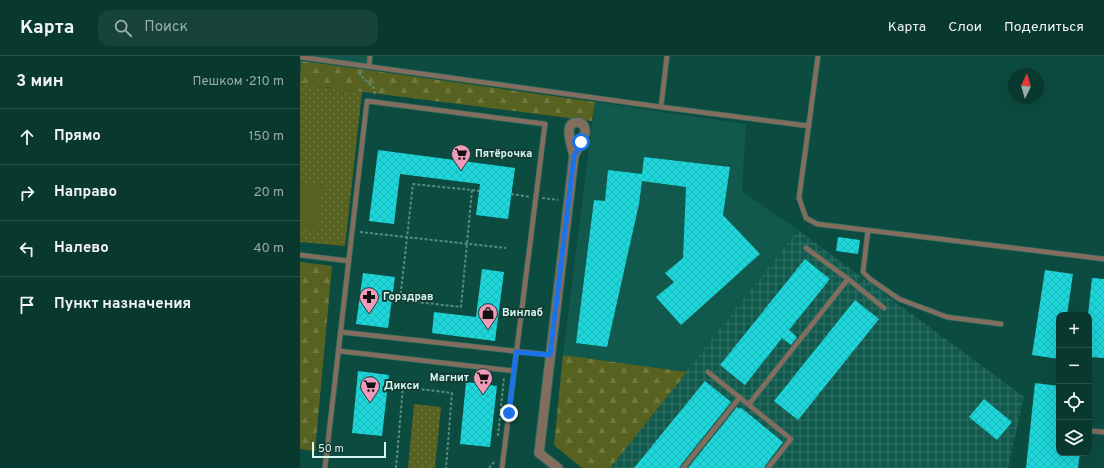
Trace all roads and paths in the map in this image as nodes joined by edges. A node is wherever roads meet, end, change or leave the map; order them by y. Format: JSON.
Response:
{"nodes":[{"id":1,"x":370,"y":56,"type":"edge"},
{"id":2,"x":667,"y":56,"type":"edge"},
{"id":3,"x":818,"y":56,"type":"edge"},
{"id":4,"x":300,"y":57,"type":"edge"},
{"id":5,"x":361,"y":65,"type":"junction"},
{"id":6,"x":369,"y":66,"type":"junction"},
{"id":7,"x":374,"y":102,"type":"junction"},
{"id":8,"x":661,"y":107,"type":"junction"},
{"id":9,"x":808,"y":126,"type":"junction"},
{"id":10,"x":574,"y":156,"type":"dead end"},
{"id":11,"x":472,"y":190,"type":"junction"},
{"id":12,"x":479,"y":191,"type":"dead end"},
{"id":13,"x":868,"y":230,"type":"junction"},
{"id":14,"x":360,"y":232,"type":"dead end"},
{"id":15,"x":406,"y":237,"type":"junction"},
{"id":16,"x":468,"y":244,"type":"junction"},
{"id":17,"x":506,"y":248,"type":"dead end"},
{"id":18,"x":806,"y":248,"type":"dead end"},
{"id":19,"x":300,"y":255,"type":"edge"},
{"id":20,"x":1104,"y":259,"type":"edge"},
{"id":21,"x":349,"y":261,"type":"junction"},
{"id":22,"x":848,"y":280,"type":"junction"},
{"id":23,"x":884,"y":308,"type":"dead end"},
{"id":24,"x":1001,"y":324,"type":"dead end"},
{"id":25,"x":341,"y":332,"type":"junction"},
{"id":26,"x":339,"y":351,"type":"junction"},
{"id":27,"x":516,"y":352,"type":"junction"},
{"id":28,"x":550,"y":355,"type":"junction"},
{"id":29,"x":504,"y":370,"type":"junction"},
{"id":30,"x":514,"y":371,"type":"junction"},
{"id":31,"x":708,"y":372,"type":"dead end"},
{"id":32,"x":740,"y":397,"type":"junction"},
{"id":33,"x":749,"y":404,"type":"junction"},
{"id":34,"x":1092,"y":430,"type":"dead end"},
{"id":35,"x":1104,"y":432,"type":"edge"},
{"id":36,"x":498,"y":438,"type":"dead end"},
{"id":37,"x":495,"y":461,"type":"dead end"},
{"id":38,"x":326,"y":468,"type":"edge"},
{"id":39,"x":396,"y":468,"type":"edge"},
{"id":40,"x":446,"y":468,"type":"edge"},
{"id":41,"x":490,"y":468,"type":"edge"},
{"id":42,"x":502,"y":468,"type":"edge"},
{"id":43,"x":558,"y":468,"type":"edge"},
{"id":44,"x":682,"y":468,"type":"edge"},
{"id":45,"x":768,"y":468,"type":"edge"}],
"edges":[{"from":1,"to":6,"type":"lane"},
{"from":2,"to":8,"type":"lane"},
{"from":3,"to":9,"type":"lane"},
{"from":4,"to":5,"type":"lane"},
{"from":5,"to":6,"type":"lane"},
{"from":5,"to":7,"type":"path"},
{"from":6,"to":8,"type":"lane"},
{"from":7,"to":21,"type":"lane"},
{"from":7,"to":27,"type":"lane"},
{"from":8,"to":9,"type":"lane"},
{"from":9,"to":13,"type":"lane"},
{"from":10,"to":28,"type":"street"},
{"from":11,"to":12,"type":"path"},
{"from":11,"to":15,"type":"path"},
{"from":11,"to":16,"type":"path"},
{"from":13,"to":20,"type":"lane"},
{"from":13,"to":24,"type":"lane"},
{"from":14,"to":15,"type":"path"},
{"from":15,"to":16,"type":"path"},
{"from":15,"to":16,"type":"path"},
{"from":16,"to":17,"type":"path"},
{"from":18,"to":22,"type":"lane"},
{"from":19,"to":21,"type":"lane"},
{"from":21,"to":25,"type":"lane"},
{"from":22,"to":23,"type":"lane"},
{"from":22,"to":33,"type":"lane"},
{"from":25,"to":26,"type":"lane"},
{"from":25,"to":27,"type":"lane"},
{"from":26,"to":29,"type":"lane"},
{"from":26,"to":38,"type":"lane"},
{"from":27,"to":28,"type":"lane"},
{"from":27,"to":30,"type":"lane"},
{"from":28,"to":43,"type":"street"},
{"from":29,"to":30,"type":"lane"},
{"from":29,"to":36,"type":"path"},
{"from":30,"to":42,"type":"lane"},
{"from":31,"to":32,"type":"lane"},
{"from":32,"to":33,"type":"lane"},
{"from":32,"to":44,"type":"lane"},
{"from":33,"to":45,"type":"lane"},
{"from":34,"to":35,"type":"lane"},
{"from":37,"to":41,"type":"path"},
{"from":39,"to":40,"type":"path"}]}
